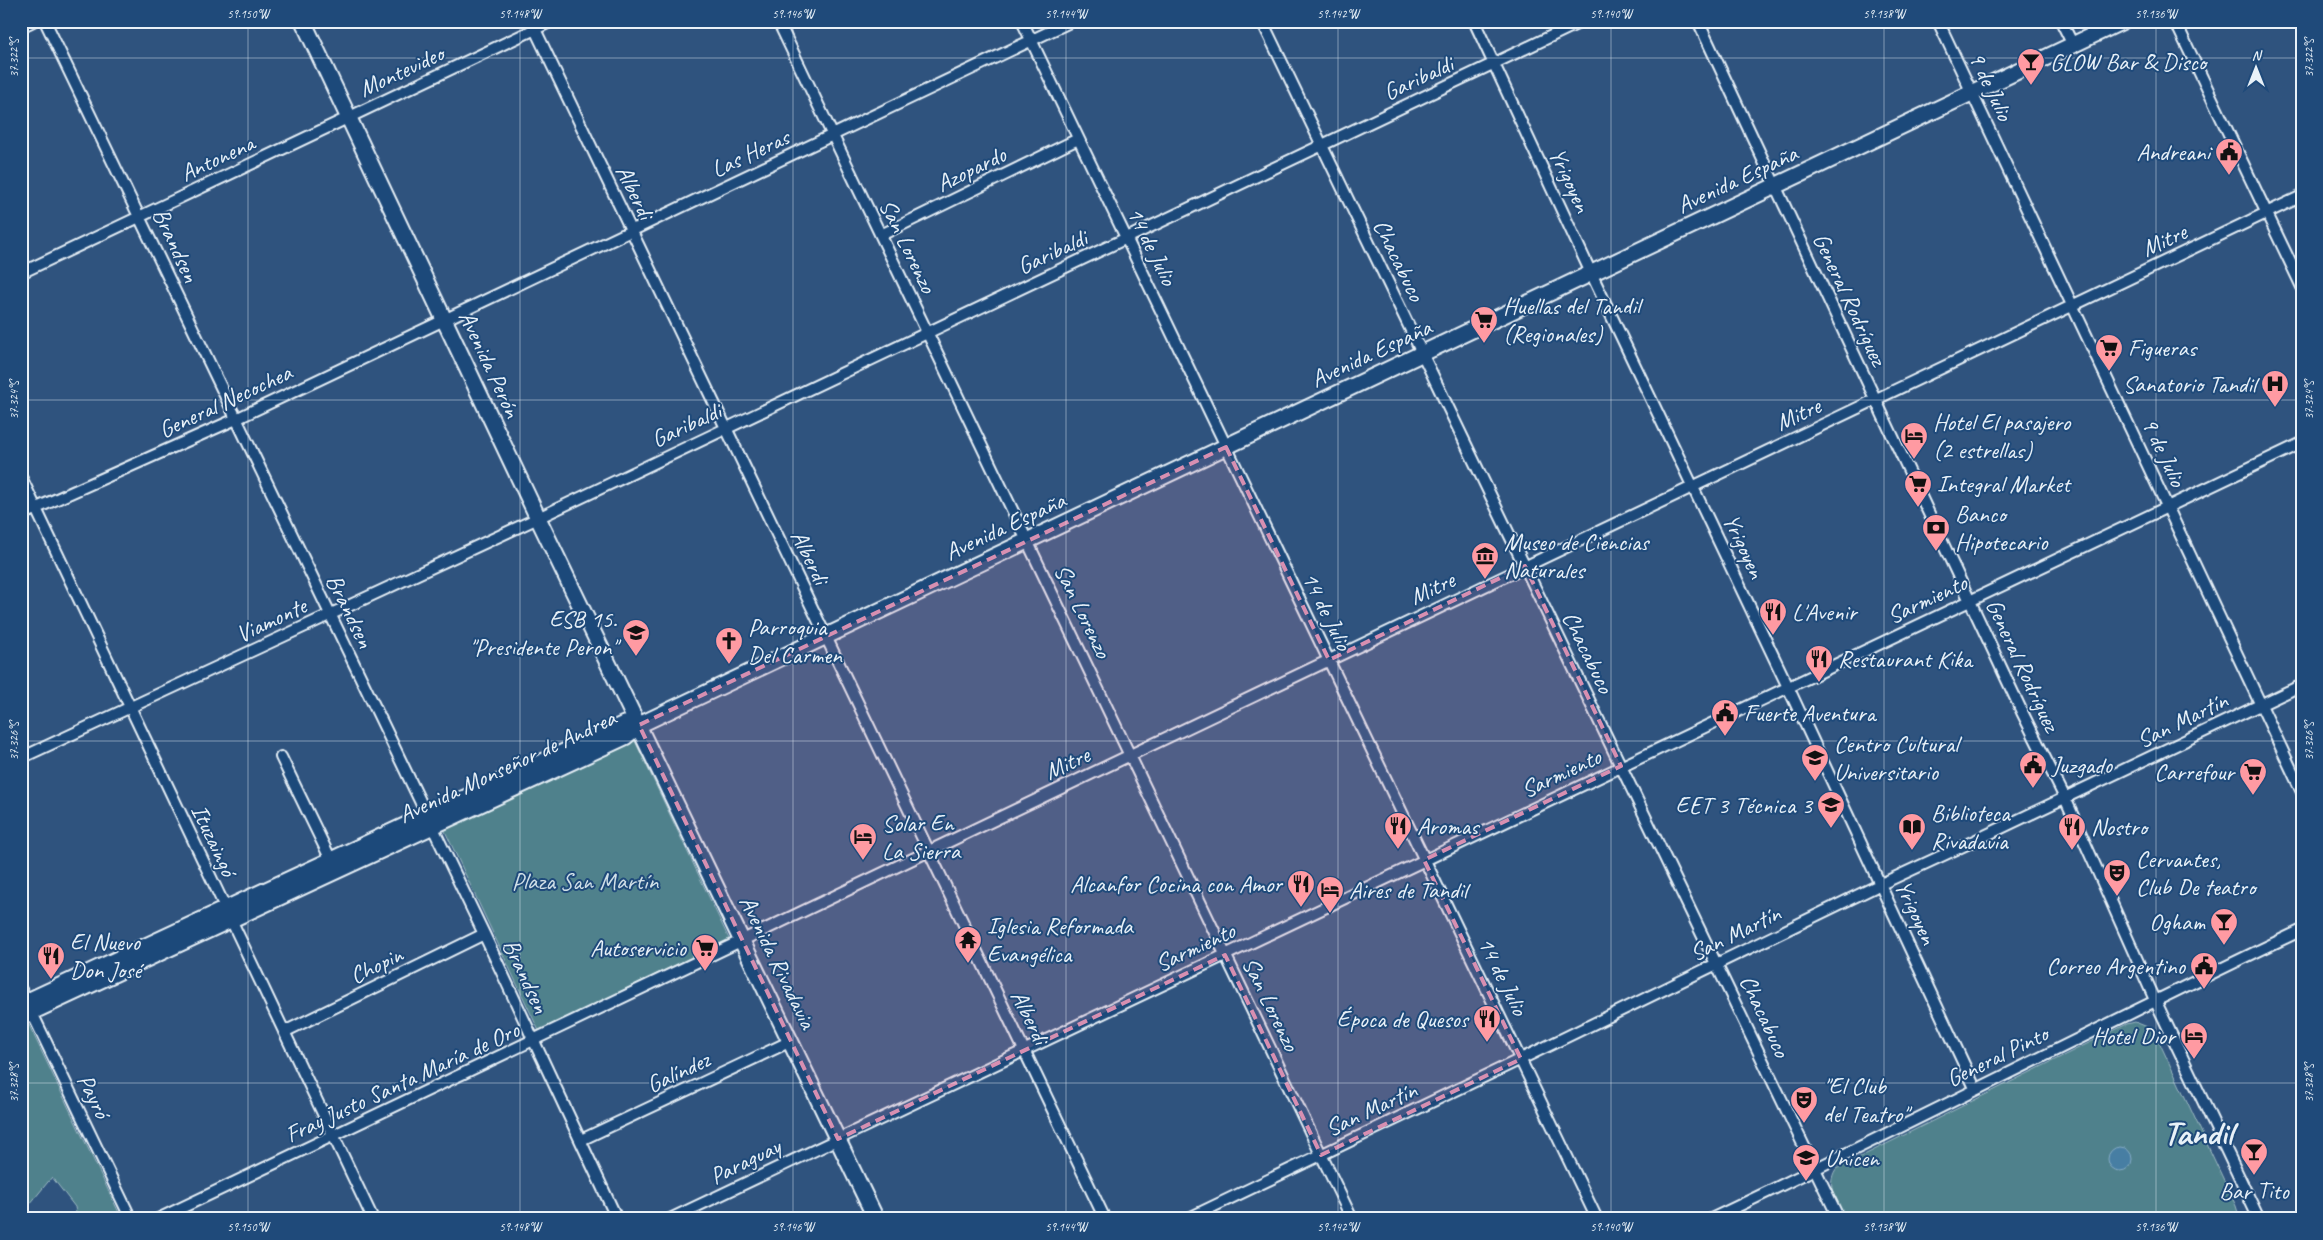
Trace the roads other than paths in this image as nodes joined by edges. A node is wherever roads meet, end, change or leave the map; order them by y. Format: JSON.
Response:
{"nodes":[{"id":1,"x":33,"y":21,"type":"edge"},
{"id":2,"x":45,"y":21,"type":"edge"},
{"id":3,"x":303,"y":21,"type":"edge"},
{"id":4,"x":552,"y":21,"type":"edge"},
{"id":5,"x":778,"y":21,"type":"edge"},
{"id":6,"x":1022,"y":21,"type":"edge"},
{"id":7,"x":1072,"y":21,"type":"edge"},
{"id":8,"x":1262,"y":21,"type":"edge"},
{"id":9,"x":1474,"y":21,"type":"edge"},
{"id":10,"x":1583,"y":21,"type":"edge"},
{"id":11,"x":1698,"y":21,"type":"edge"},
{"id":12,"x":1938,"y":21,"type":"edge"},
{"id":13,"x":2061,"y":21,"type":"edge"},
{"id":14,"x":2123,"y":21,"type":"edge"},
{"id":15,"x":2176,"y":21,"type":"edge"},
{"id":16,"x":533,"y":25,"type":"edge"},
{"id":17,"x":21,"y":27,"type":"edge"},
{"id":18,"x":1031,"y":41,"type":"junction"},
{"id":19,"x":2073,"y":45,"type":"junction"},
{"id":20,"x":1494,"y":64,"type":"junction"},
{"id":21,"x":1972,"y":93,"type":"junction"},
{"id":22,"x":348,"y":118,"type":"junction"},
{"id":23,"x":833,"y":135,"type":"junction"},
{"id":24,"x":1078,"y":139,"type":"junction"},
{"id":25,"x":1322,"y":146,"type":"junction"},
{"id":26,"x":1775,"y":186,"type":"junction"},
{"id":27,"x":2302,"y":196,"type":"edge"},
{"id":28,"x":2267,"y":213,"type":"junction"},
{"id":29,"x":140,"y":216,"type":"junction"},
{"id":30,"x":631,"y":231,"type":"junction"},
{"id":31,"x":881,"y":235,"type":"junction"},
{"id":32,"x":1126,"y":238,"type":"junction"},
{"id":33,"x":21,"y":273,"type":"edge"},
{"id":34,"x":1590,"y":273,"type":"junction"},
{"id":35,"x":2302,"y":287,"type":"edge"},
{"id":36,"x":2072,"y":306,"type":"junction"},
{"id":37,"x":445,"y":321,"type":"junction"},
{"id":38,"x":928,"y":333,"type":"junction"},
{"id":39,"x":1422,"y":354,"type":"junction"},
{"id":40,"x":1876,"y":400,"type":"junction"},
{"id":41,"x":236,"y":420,"type":"junction"},
{"id":42,"x":726,"y":429,"type":"junction"},
{"id":43,"x":2302,"y":443,"type":"edge"},
{"id":44,"x":1226,"y":447,"type":"junction"},
{"id":45,"x":21,"y":477,"type":"edge"},
{"id":46,"x":1694,"y":486,"type":"junction"},
{"id":47,"x":2167,"y":507,"type":"junction"},
{"id":48,"x":36,"y":508,"type":"junction"},
{"id":49,"x":21,"y":515,"type":"edge"},
{"id":50,"x":538,"y":518,"type":"junction"},
{"id":51,"x":1027,"y":541,"type":"junction"},
{"id":52,"x":1525,"y":566,"type":"junction"},
{"id":53,"x":1970,"y":600,"type":"junction"},
{"id":54,"x":330,"y":615,"type":"junction"},
{"id":55,"x":826,"y":636,"type":"junction"},
{"id":56,"x":1328,"y":660,"type":"junction"},
{"id":57,"x":2302,"y":685,"type":"edge"},
{"id":58,"x":1788,"y":687,"type":"junction"},
{"id":59,"x":2260,"y":704,"type":"junction"},
{"id":60,"x":130,"y":708,"type":"junction"},
{"id":61,"x":639,"y":725,"type":"junction"},
{"id":62,"x":1129,"y":755,"type":"junction"},
{"id":63,"x":21,"y":758,"type":"edge"},
{"id":64,"x":281,"y":758,"type":"dead end"},
{"id":65,"x":1621,"y":766,"type":"junction"},
{"id":66,"x":2302,"y":792,"type":"edge"},
{"id":67,"x":2065,"y":798,"type":"junction"},
{"id":68,"x":429,"y":821,"type":"junction"},
{"id":69,"x":928,"y":850,"type":"junction"},
{"id":70,"x":330,"y":860,"type":"junction"},
{"id":71,"x":1424,"y":860,"type":"junction"},
{"id":72,"x":1880,"y":884,"type":"junction"},
{"id":73,"x":228,"y":915,"type":"junction"},
{"id":74,"x":2302,"y":930,"type":"edge"},
{"id":75,"x":484,"y":934,"type":"junction"},
{"id":76,"x":742,"y":939,"type":"junction"},
{"id":77,"x":1225,"y":955,"type":"junction"},
{"id":78,"x":1718,"y":964,"type":"junction"},
{"id":79,"x":2155,"y":1000,"type":"junction"},
{"id":80,"x":24,"y":1005,"type":"edge"},
{"id":81,"x":284,"y":1032,"type":"junction"},
{"id":82,"x":535,"y":1040,"type":"junction"},
{"id":83,"x":791,"y":1041,"type":"junction"},
{"id":84,"x":1024,"y":1050,"type":"junction"},
{"id":85,"x":1521,"y":1060,"type":"junction"},
{"id":86,"x":1975,"y":1088,"type":"junction"},
{"id":87,"x":334,"y":1136,"type":"junction"},
{"id":88,"x":838,"y":1139,"type":"junction"},
{"id":89,"x":581,"y":1140,"type":"junction"},
{"id":90,"x":1321,"y":1155,"type":"junction"},
{"id":91,"x":1816,"y":1169,"type":"junction"},
{"id":92,"x":131,"y":1219,"type":"edge"},
{"id":93,"x":158,"y":1219,"type":"edge"},
{"id":94,"x":373,"y":1219,"type":"edge"},
{"id":95,"x":617,"y":1219,"type":"edge"},
{"id":96,"x":670,"y":1219,"type":"edge"},
{"id":97,"x":876,"y":1219,"type":"edge"},
{"id":98,"x":1106,"y":1219,"type":"edge"},
{"id":99,"x":1187,"y":1219,"type":"edge"},
{"id":100,"x":1352,"y":1219,"type":"edge"},
{"id":101,"x":1597,"y":1219,"type":"edge"},
{"id":102,"x":1711,"y":1219,"type":"edge"},
{"id":103,"x":1839,"y":1219,"type":"edge"},
{"id":104,"x":2259,"y":1219,"type":"edge"}],
"edges":[{"from":1,"to":17,"type":"street"},
{"from":2,"to":29,"type":"street","name":"Brandsen"},
{"from":3,"to":22,"type":"main road","name":"Avenida Perón"},
{"from":4,"to":16,"type":"street","name":"Montevideo"},
{"from":5,"to":23,"type":"street","name":"San Lorenzo"},
{"from":6,"to":18,"type":"street","name":"14 de Julio"},
{"from":7,"to":18,"type":"street","name":"Las Heras"},
{"from":8,"to":25,"type":"street","name":"Chacabuco"},
{"from":9,"to":20,"type":"street","name":"Yrigoyen"},
{"from":10,"to":20,"type":"street","name":"Garibaldi"},
{"from":11,"to":26,"type":"street","name":"General Rodríguez"},
{"from":12,"to":21,"type":"street","name":"9 de Julio"},
{"from":13,"to":19,"type":"street"},
{"from":14,"to":19,"type":"main road","name":"Avenida España"},
{"from":15,"to":28,"type":"street"},
{"from":16,"to":22,"type":"street","name":"Montevideo"},
{"from":16,"to":30,"type":"street","name":"Alberdi"},
{"from":18,"to":23,"type":"street","name":"Las Heras"},
{"from":18,"to":24,"type":"street","name":"14 de Julio"},
{"from":19,"to":21,"type":"main road","name":"Avenida España"},
{"from":20,"to":25,"type":"street","name":"Garibaldi"},
{"from":20,"to":34,"type":"street","name":"Yrigoyen"},
{"from":21,"to":26,"type":"main road","name":"Avenida España"},
{"from":21,"to":36,"type":"street","name":"9 de Julio"},
{"from":22,"to":29,"type":"street","name":"Antonena"},
{"from":22,"to":37,"type":"main road","name":"Avenida Perón"},
{"from":23,"to":30,"type":"street","name":"Las Heras"},
{"from":23,"to":31,"type":"street","name":"San Lorenzo"},
{"from":24,"to":31,"type":"street","name":"Azopardo"},
{"from":24,"to":32,"type":"street","name":"14 de Julio"},
{"from":25,"to":32,"type":"street","name":"Garibaldi"},
{"from":25,"to":39,"type":"street","name":"Chacabuco"},
{"from":26,"to":34,"type":"main road","name":"Avenida España"},
{"from":26,"to":40,"type":"street","name":"General Rodríguez"},
{"from":27,"to":28,"type":"street","name":"Mitre"},
{"from":28,"to":35,"type":"street"},
{"from":28,"to":36,"type":"street","name":"Mitre"},
{"from":29,"to":33,"type":"street","name":"Antonena"},
{"from":29,"to":41,"type":"street","name":"Brandsen"},
{"from":30,"to":37,"type":"street","name":"Las Heras"},
{"from":30,"to":42,"type":"street","name":"Alberdi"},
{"from":31,"to":38,"type":"street","name":"San Lorenzo"},
{"from":32,"to":38,"type":"street","name":"Garibaldi"},
{"from":32,"to":44,"type":"street","name":"14 de Julio"},
{"from":34,"to":39,"type":"main road","name":"Avenida España"},
{"from":34,"to":46,"type":"street","name":"Yrigoyen"},
{"from":36,"to":40,"type":"street","name":"Mitre"},
{"from":36,"to":47,"type":"street","name":"9 de Julio"},
{"from":37,"to":41,"type":"street","name":"General Necochea"},
{"from":37,"to":50,"type":"main road","name":"Avenida Perón"},
{"from":38,"to":42,"type":"street","name":"Garibaldi"},
{"from":38,"to":51,"type":"street","name":"San Lorenzo"},
{"from":39,"to":44,"type":"main road","name":"Avenida España"},
{"from":39,"to":52,"type":"street","name":"Chacabuco"},
{"from":40,"to":46,"type":"street","name":"Mitre"},
{"from":40,"to":53,"type":"street","name":"General Rodríguez"},
{"from":41,"to":48,"type":"street","name":"General Necochea"},
{"from":41,"to":54,"type":"street","name":"Brandsen"},
{"from":42,"to":50,"type":"street","name":"Garibaldi"},
{"from":42,"to":55,"type":"street","name":"Alberdi"},
{"from":43,"to":47,"type":"street","name":"Sarmiento"},
{"from":44,"to":51,"type":"main road","name":"Avenida España"},
{"from":44,"to":56,"type":"street","name":"14 de Julio"},
{"from":45,"to":48,"type":"street","name":"Ituzaingó"},
{"from":46,"to":52,"type":"street","name":"Mitre"},
{"from":46,"to":58,"type":"street","name":"Yrigoyen"},
{"from":47,"to":53,"type":"street","name":"Sarmiento"},
{"from":47,"to":59,"type":"street","name":"9 de Julio"},
{"from":48,"to":49,"type":"street","name":"General Necochea"},
{"from":48,"to":60,"type":"street","name":"Ituzaingó"},
{"from":50,"to":54,"type":"street","name":"Viamonte"},
{"from":50,"to":61,"type":"main road","name":"Avenida Perón"},
{"from":51,"to":55,"type":"main road","name":"Avenida España"},
{"from":51,"to":62,"type":"street","name":"San Lorenzo"},
{"from":52,"to":56,"type":"street","name":"Mitre"},
{"from":52,"to":65,"type":"street","name":"Chacabuco"},
{"from":53,"to":58,"type":"street","name":"Sarmiento"},
{"from":53,"to":67,"type":"street","name":"General Rodríguez"},
{"from":54,"to":60,"type":"street","name":"Viamonte"},
{"from":54,"to":68,"type":"street","name":"Brandsen"},
{"from":55,"to":61,"type":"main road","name":"Avenida España"},
{"from":55,"to":69,"type":"street","name":"Alberdi"},
{"from":56,"to":62,"type":"street","name":"Mitre"},
{"from":56,"to":71,"type":"street","name":"14 de Julio"},
{"from":57,"to":59,"type":"street","name":"San Martín"},
{"from":58,"to":65,"type":"street","name":"Sarmiento"},
{"from":58,"to":72,"type":"street","name":"Yrigoyen"},
{"from":59,"to":66,"type":"street","name":"9 de Julio"},
{"from":59,"to":67,"type":"street","name":"San Martín"},
{"from":60,"to":63,"type":"street","name":"Viamonte"},
{"from":60,"to":73,"type":"street","name":"Ituzaingó"},
{"from":61,"to":68,"type":"main road","name":"Avenida Monseñor de Andrea"},
{"from":61,"to":76,"type":"main road","name":"Avenida Rivadavia"},
{"from":62,"to":69,"type":"street","name":"Mitre"},
{"from":62,"to":77,"type":"street","name":"San Lorenzo"},
{"from":64,"to":70,"type":"street"},
{"from":65,"to":71,"type":"street","name":"Sarmiento"},
{"from":65,"to":78,"type":"street","name":"Chacabuco"},
{"from":67,"to":72,"type":"street","name":"San Martín"},
{"from":67,"to":79,"type":"street","name":"General Rodríguez"},
{"from":68,"to":70,"type":"main road","name":"Avenida Monseñor de Andrea"},
{"from":68,"to":73,"type":"main road","name":"Avenida Monseñor de Andrea"},
{"from":68,"to":75,"type":"street","name":"Brandsen"},
{"from":69,"to":76,"type":"street","name":"Mitre"},
{"from":69,"to":84,"type":"street","name":"Alberdi"},
{"from":70,"to":73,"type":"main road","name":"Avenida Monseñor de Andrea"},
{"from":71,"to":77,"type":"street","name":"Sarmiento"},
{"from":71,"to":85,"type":"street","name":"14 de Julio"},
{"from":72,"to":78,"type":"street","name":"San Martín"},
{"from":72,"to":86,"type":"street","name":"Yrigoyen"},
{"from":73,"to":80,"type":"main road","name":"Avenida Monseñor de Andrea"},
{"from":73,"to":81,"type":"street","name":"Ituzaingó"},
{"from":74,"to":79,"type":"street","name":"General Pinto"},
{"from":75,"to":81,"type":"street","name":"Chopin"},
{"from":75,"to":82,"type":"street","name":"Brandsen"},
{"from":76,"to":82,"type":"street","name":"Fray Justo Santa María de Oro"},
{"from":76,"to":83,"type":"main road","name":"Avenida Rivadavia"},
{"from":77,"to":84,"type":"street","name":"Sarmiento"},
{"from":77,"to":90,"type":"street","name":"San Lorenzo"},
{"from":78,"to":85,"type":"street","name":"San Martín"},
{"from":78,"to":91,"type":"street","name":"Chacabuco"},
{"from":79,"to":86,"type":"street","name":"General Pinto"},
{"from":79,"to":104,"type":"street","name":"General Rodríguez"},
{"from":80,"to":92,"type":"street","name":"Payró"},
{"from":81,"to":87,"type":"street","name":"Ituzaingó"},
{"from":82,"to":87,"type":"street","name":"Fray Justo Santa María de Oro"},
{"from":82,"to":89,"type":"street","name":"Brandsen"},
{"from":83,"to":88,"type":"main road","name":"Avenida Rivadavia"},
{"from":83,"to":89,"type":"street","name":"Galíndez"},
{"from":84,"to":88,"type":"street","name":"Sarmiento"},
{"from":84,"to":98,"type":"street","name":"Alberdi"},
{"from":85,"to":90,"type":"street","name":"San Martín"},
{"from":85,"to":101,"type":"street","name":"14 de Julio"},
{"from":86,"to":91,"type":"street","name":"General Pinto"},
{"from":87,"to":93,"type":"street","name":"Fray Justo Santa María de Oro"},
{"from":87,"to":94,"type":"street","name":"Ituzaingó"},
{"from":88,"to":96,"type":"street","name":"Paraguay"},
{"from":88,"to":97,"type":"main road","name":"Avenida Rivadavia"},
{"from":89,"to":95,"type":"street","name":"Brandsen"},
{"from":90,"to":99,"type":"street","name":"San Martín"},
{"from":90,"to":100,"type":"street","name":"San Lorenzo"},
{"from":91,"to":102,"type":"street","name":"General Pinto"},
{"from":91,"to":103,"type":"street","name":"Chacabuco"}]}
